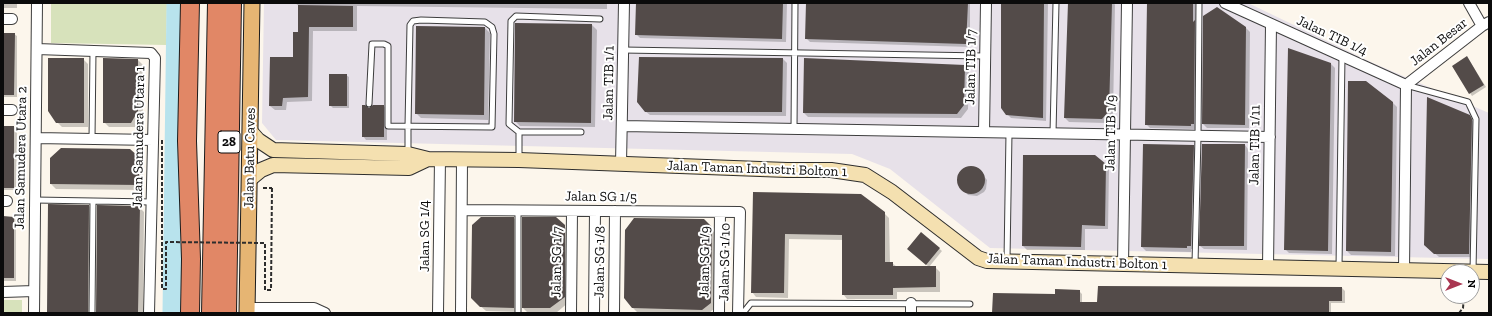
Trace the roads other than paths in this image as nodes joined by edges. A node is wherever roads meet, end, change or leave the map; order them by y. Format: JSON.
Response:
{"nodes":[{"id":1,"x":37,"y":3,"type":"edge"},
{"id":2,"x":190,"y":3,"type":"edge"},
{"id":3,"x":217,"y":3,"type":"edge"},
{"id":4,"x":232,"y":3,"type":"edge"},
{"id":5,"x":252,"y":3,"type":"edge"},
{"id":6,"x":624,"y":3,"type":"edge"},
{"id":7,"x":795,"y":3,"type":"edge"},
{"id":8,"x":986,"y":3,"type":"edge"},
{"id":9,"x":1056,"y":3,"type":"edge"},
{"id":10,"x":1127,"y":3,"type":"edge"},
{"id":11,"x":1199,"y":3,"type":"edge"},
{"id":12,"x":1225,"y":3,"type":"edge"},
{"id":13,"x":1469,"y":3,"type":"edge"},
{"id":14,"x":600,"y":19,"type":"dead end"},
{"id":15,"x":1271,"y":24,"type":"junction"},
{"id":16,"x":1485,"y":24,"type":"edge"},
{"id":17,"x":37,"y":49,"type":"junction"},
{"id":18,"x":623,"y":50,"type":"junction"},
{"id":19,"x":93,"y":51,"type":"junction"},
{"id":20,"x":795,"y":53,"type":"junction"},
{"id":21,"x":985,"y":56,"type":"junction"},
{"id":22,"x":1342,"y":56,"type":"junction"},
{"id":23,"x":1406,"y":85,"type":"junction"},
{"id":24,"x":369,"y":104,"type":"dead end"},
{"id":25,"x":408,"y":126,"type":"junction"},
{"id":26,"x":622,"y":126,"type":"junction"},
{"id":27,"x":794,"y":129,"type":"junction"},
{"id":28,"x":250,"y":130,"type":"junction"},
{"id":29,"x":520,"y":132,"type":"junction"},
{"id":30,"x":582,"y":132,"type":"dead end"},
{"id":31,"x":984,"y":132,"type":"junction"},
{"id":32,"x":1009,"y":133,"type":"junction"},
{"id":33,"x":1053,"y":134,"type":"junction"},
{"id":34,"x":1125,"y":135,"type":"junction"},
{"id":35,"x":1198,"y":136,"type":"junction"},
{"id":36,"x":1270,"y":137,"type":"junction"},
{"id":37,"x":36,"y":138,"type":"junction"},
{"id":38,"x":92,"y":139,"type":"junction"},
{"id":39,"x":158,"y":140,"type":"junction"},
{"id":40,"x":408,"y":154,"type":"junction"},
{"id":41,"x":434,"y":159,"type":"junction"},
{"id":42,"x":462,"y":159,"type":"junction"},
{"id":43,"x":519,"y":160,"type":"junction"},
{"id":44,"x":621,"y":164,"type":"junction"},
{"id":45,"x":250,"y":179,"type":"junction"},
{"id":46,"x":35,"y":200,"type":"junction"},
{"id":47,"x":93,"y":201,"type":"junction"},
{"id":48,"x":152,"y":202,"type":"junction"},
{"id":49,"x":462,"y":210,"type":"junction"},
{"id":50,"x":518,"y":210,"type":"junction"},
{"id":51,"x":572,"y":211,"type":"junction"},
{"id":52,"x":595,"y":211,"type":"junction"},
{"id":53,"x":615,"y":211,"type":"junction"},
{"id":54,"x":720,"y":212,"type":"junction"},
{"id":55,"x":740,"y":212,"type":"joint"},
{"id":56,"x":1007,"y":261,"type":"junction"},
{"id":57,"x":1123,"y":264,"type":"junction"},
{"id":58,"x":1473,"y":264,"type":"edge"},
{"id":59,"x":1194,"y":265,"type":"junction"},
{"id":60,"x":1268,"y":267,"type":"junction"},
{"id":61,"x":1339,"y":268,"type":"junction"},
{"id":62,"x":1404,"y":270,"type":"junction"},
{"id":63,"x":1440,"y":271,"type":"edge"},
{"id":64,"x":219,"y":280,"type":"junction"},
{"id":65,"x":34,"y":291,"type":"junction"},
{"id":66,"x":3,"y":292,"type":"edge"},
{"id":67,"x":970,"y":304,"type":"dead end"},
{"id":68,"x":911,"y":308,"type":"edge"},
{"id":69,"x":247,"y":310,"type":"edge"},
{"id":70,"x":314,"y":311,"type":"edge"},
{"id":71,"x":34,"y":313,"type":"edge"},
{"id":72,"x":92,"y":313,"type":"edge"},
{"id":73,"x":149,"y":313,"type":"edge"},
{"id":74,"x":190,"y":313,"type":"edge"},
{"id":75,"x":211,"y":313,"type":"edge"},
{"id":76,"x":227,"y":313,"type":"edge"},
{"id":77,"x":325,"y":313,"type":"edge"},
{"id":78,"x":438,"y":313,"type":"edge"},
{"id":79,"x":461,"y":313,"type":"edge"},
{"id":80,"x":518,"y":313,"type":"edge"},
{"id":81,"x":571,"y":313,"type":"edge"},
{"id":82,"x":594,"y":313,"type":"edge"},
{"id":83,"x":614,"y":313,"type":"edge"},
{"id":84,"x":719,"y":313,"type":"edge"},
{"id":85,"x":738,"y":313,"type":"edge"},
{"id":86,"x":743,"y":313,"type":"edge"}],
"edges":[{"from":1,"to":17,"type":"street","name":"Jalan Samudera Utara 2"},
{"from":2,"to":74,"type":"highway"},
{"from":3,"to":64,"type":"highway","number":"28"},
{"from":4,"to":64,"type":"highway","number":"28"},
{"from":5,"to":28,"type":"main road","name":"Jalan Batu Caves"},
{"from":6,"to":18,"type":"street","name":"Jalan TIB 1/1"},
{"from":7,"to":20,"type":"lane"},
{"from":8,"to":21,"type":"street","name":"Jalan TIB 1/7"},
{"from":9,"to":33,"type":"lane"},
{"from":10,"to":34,"type":"street","name":"Jalan TIB 1/9"},
{"from":11,"to":35,"type":"lane"},
{"from":12,"to":15,"type":"street","name":"Jalan TIB 1/4"},
{"from":13,"to":16,"type":"street"},
{"from":14,"to":29,"type":"lane"},
{"from":15,"to":22,"type":"street","name":"Jalan TIB 1/4"},
{"from":15,"to":36,"type":"street","name":"Jalan TIB 1/11"},
{"from":16,"to":23,"type":"street","name":"Jalan Besar"},
{"from":17,"to":19,"type":"street","name":"Jalan Samudera Utara 1"},
{"from":17,"to":37,"type":"street","name":"Jalan Samudera Utara 2"},
{"from":18,"to":20,"type":"lane"},
{"from":18,"to":26,"type":"street","name":"Jalan TIB 1/1"},
{"from":19,"to":38,"type":"lane"},
{"from":19,"to":39,"type":"street","name":"Jalan Samudera Utara 1"},
{"from":20,"to":21,"type":"lane"},
{"from":20,"to":27,"type":"lane"},
{"from":21,"to":31,"type":"street","name":"Jalan TIB 1/7"},
{"from":22,"to":23,"type":"street","name":"Jalan TIB 1/4"},
{"from":22,"to":61,"type":"lane"},
{"from":23,"to":58,"type":"lane"},
{"from":23,"to":62,"type":"street"},
{"from":24,"to":25,"type":"lane"},
{"from":25,"to":25,"type":"lane"},
{"from":25,"to":40,"type":"lane"},
{"from":26,"to":27,"type":"street"},
{"from":26,"to":44,"type":"street","name":"Jalan TIB 1/1"},
{"from":27,"to":31,"type":"street"},
{"from":28,"to":40,"type":"street","name":"Jalan Taman Industri Bolton 1"},
{"from":28,"to":45,"type":"main road","name":"Jalan Batu Caves"},
{"from":29,"to":30,"type":"lane"},
{"from":29,"to":43,"type":"lane"},
{"from":31,"to":32,"type":"street"},
{"from":32,"to":33,"type":"street"},
{"from":32,"to":56,"type":"lane"},
{"from":33,"to":34,"type":"street"},
{"from":34,"to":35,"type":"street"},
{"from":34,"to":57,"type":"street","name":"Jalan TIB 1/9"},
{"from":35,"to":36,"type":"street"},
{"from":35,"to":59,"type":"lane"},
{"from":36,"to":60,"type":"street","name":"Jalan TIB 1/11"},
{"from":37,"to":38,"type":"street"},
{"from":37,"to":46,"type":"street","name":"Jalan Samudera Utara 2"},
{"from":38,"to":39,"type":"street"},
{"from":39,"to":48,"type":"street","name":"Jalan Samudera Utara 1"},
{"from":40,"to":41,"type":"street","name":"Jalan Taman Industri Bolton 1"},
{"from":41,"to":42,"type":"street","name":"Jalan Taman Industri Bolton 1"},
{"from":41,"to":45,"type":"street","name":"Jalan Taman Industri Bolton 1"},
{"from":41,"to":78,"type":"street","name":"Jalan SG 1/4"},
{"from":42,"to":43,"type":"street","name":"Jalan Taman Industri Bolton 1"},
{"from":42,"to":49,"type":"street"},
{"from":43,"to":44,"type":"street","name":"Jalan Taman Industri Bolton 1"},
{"from":44,"to":56,"type":"street","name":"Jalan Taman Industri Bolton 1"},
{"from":45,"to":69,"type":"main road","name":"Jalan Batu Caves"},
{"from":46,"to":47,"type":"lane"},
{"from":46,"to":65,"type":"street","name":"Jalan Samudera Utara 2"},
{"from":47,"to":48,"type":"lane"},
{"from":47,"to":72,"type":"lane"},
{"from":48,"to":73,"type":"street","name":"Jalan Samudera Utara 1"},
{"from":49,"to":50,"type":"street","name":"Jalan SG 1/5"},
{"from":49,"to":79,"type":"street"},
{"from":50,"to":51,"type":"street","name":"Jalan SG 1/5"},
{"from":50,"to":80,"type":"lane"},
{"from":51,"to":52,"type":"street","name":"Jalan SG 1/5"},
{"from":51,"to":81,"type":"street","name":"Jalan SG 1/7"},
{"from":52,"to":53,"type":"street","name":"Jalan SG 1/5"},
{"from":52,"to":82,"type":"street"},
{"from":53,"to":54,"type":"street","name":"Jalan SG 1/5"},
{"from":53,"to":83,"type":"street","name":"Jalan SG 1/8"},
{"from":54,"to":55,"type":"street","name":"Jalan SG 1/5"},
{"from":54,"to":84,"type":"street","name":"Jalan SG 1/9"},
{"from":55,"to":85,"type":"street","name":"Jalan SG 1/10"},
{"from":56,"to":57,"type":"street","name":"Jalan Taman Industri Bolton 1"},
{"from":57,"to":59,"type":"street","name":"Jalan Taman Industri Bolton 1"},
{"from":59,"to":60,"type":"street","name":"Jalan Taman Industri Bolton 1"},
{"from":60,"to":61,"type":"street","name":"Jalan Taman Industri Bolton 1"},
{"from":61,"to":62,"type":"street","name":"Jalan Taman Industri Bolton 1"},
{"from":62,"to":63,"type":"street","name":"Jalan Taman Industri Bolton 1"},
{"from":64,"to":75,"type":"highway","number":"28"},
{"from":64,"to":76,"type":"highway","number":"28"},
{"from":65,"to":66,"type":"street"},
{"from":65,"to":71,"type":"street","name":"Jalan Samudera Utara 2"},
{"from":67,"to":68,"type":"lane"},
{"from":68,"to":86,"type":"lane"},
{"from":69,"to":70,"type":"street"},
{"from":70,"to":77,"type":"street"}]}
